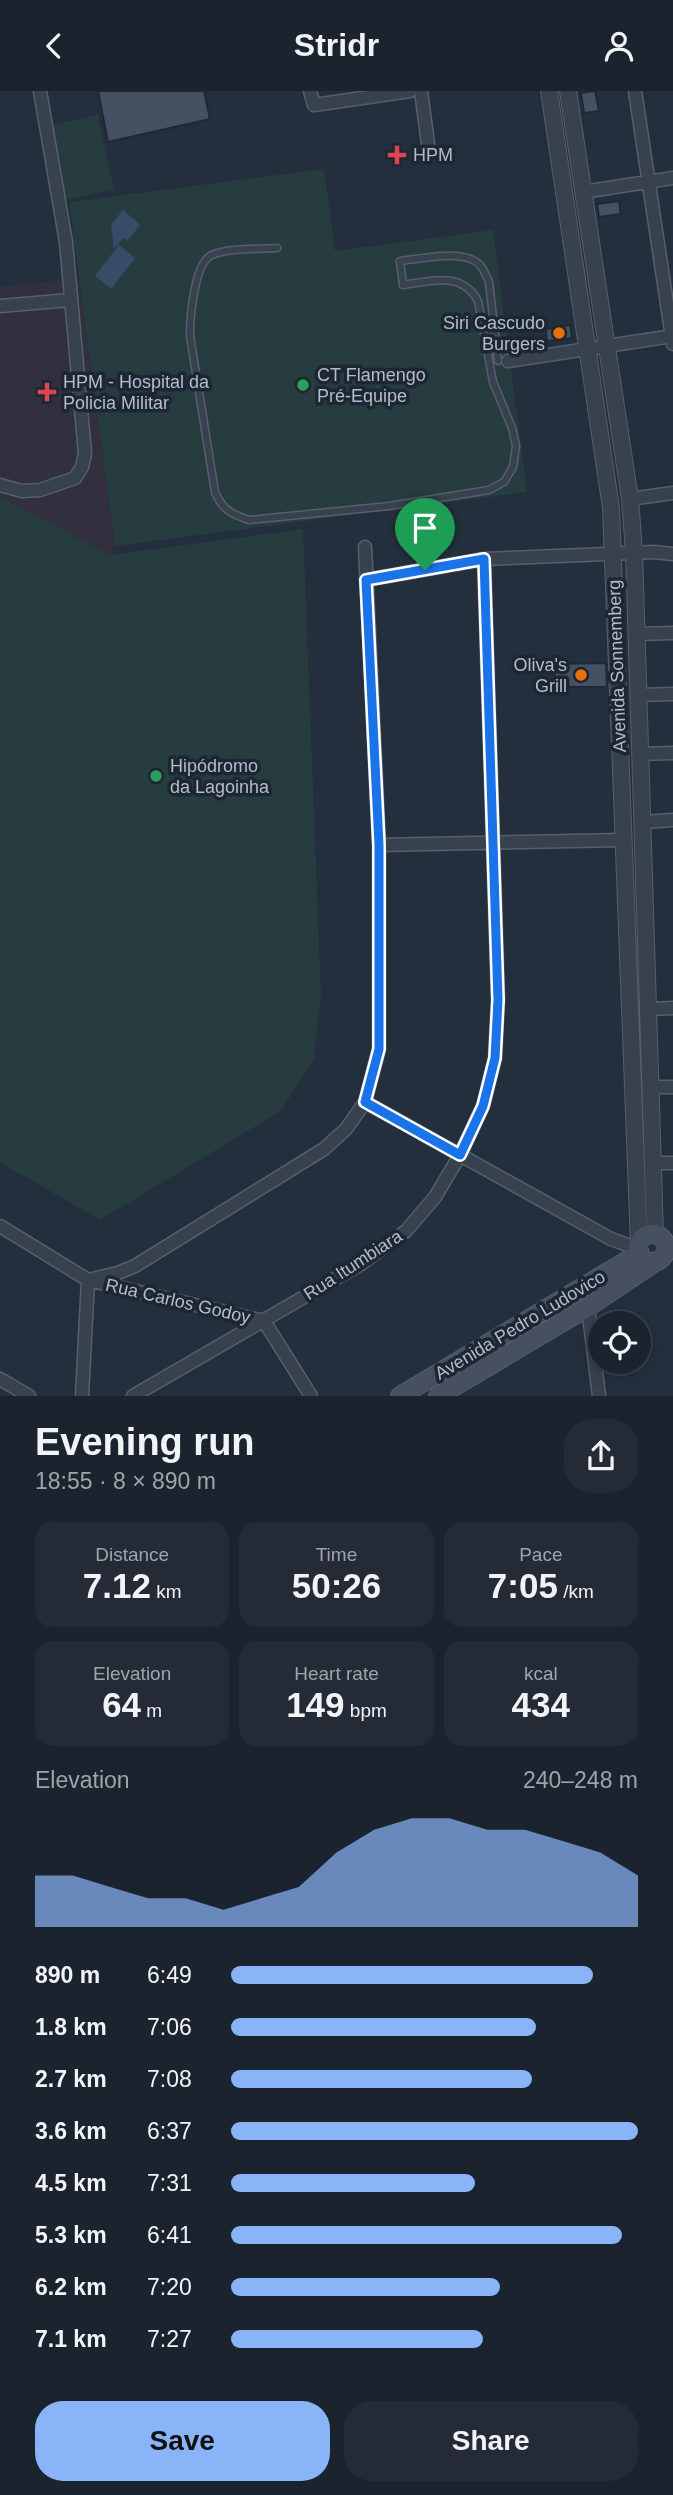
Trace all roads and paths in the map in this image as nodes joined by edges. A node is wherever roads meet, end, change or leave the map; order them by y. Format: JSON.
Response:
{"nodes":[{"id":1,"x":40,"y":91,"type":"edge"},
{"id":2,"x":310,"y":91,"type":"edge"},
{"id":3,"x":410,"y":91,"type":"edge"},
{"id":4,"x":421,"y":91,"type":"edge"},
{"id":5,"x":549,"y":91,"type":"edge"},
{"id":6,"x":568,"y":91,"type":"edge"},
{"id":7,"x":635,"y":91,"type":"edge"},
{"id":8,"x":429,"y":151,"type":"dead end"},
{"id":9,"x":673,"y":178,"type":"edge"},
{"id":10,"x":648,"y":182,"type":"junction"},
{"id":11,"x":583,"y":192,"type":"junction"},
{"id":12,"x":276,"y":248,"type":"dead end"},
{"id":13,"x":70,"y":299,"type":"junction"},
{"id":14,"x":0,"y":306,"type":"edge"},
{"id":15,"x":673,"y":339,"type":"edge"},
{"id":16,"x":607,"y":346,"type":"junction"},
{"id":17,"x":587,"y":349,"type":"junction"},
{"id":18,"x":503,"y":361,"type":"junction"},
{"id":19,"x":489,"y":363,"type":"junction"},
{"id":20,"x":0,"y":485,"type":"edge"},
{"id":21,"x":673,"y":493,"type":"edge"},
{"id":22,"x":630,"y":499,"type":"junction"},
{"id":23,"x":365,"y":547,"type":"dead end"},
{"id":24,"x":634,"y":552,"type":"junction"},
{"id":25,"x":614,"y":554,"type":"junction"},
{"id":26,"x":673,"y":554,"type":"edge"},
{"id":27,"x":484,"y":559,"type":"junction"},
{"id":28,"x":366,"y":580,"type":"junction"},
{"id":29,"x":637,"y":633,"type":"junction"},
{"id":30,"x":673,"y":633,"type":"edge"},
{"id":31,"x":673,"y":694,"type":"edge"},
{"id":32,"x":640,"y":695,"type":"junction"},
{"id":33,"x":673,"y":753,"type":"edge"},
{"id":34,"x":641,"y":754,"type":"junction"},
{"id":35,"x":673,"y":820,"type":"edge"},
{"id":36,"x":644,"y":822,"type":"junction"},
{"id":37,"x":623,"y":840,"type":"junction"},
{"id":38,"x":493,"y":843,"type":"junction"},
{"id":39,"x":379,"y":845,"type":"junction"},
{"id":40,"x":673,"y":1008,"type":"edge"},
{"id":41,"x":650,"y":1009,"type":"junction"},
{"id":42,"x":652,"y":1087,"type":"junction"},
{"id":43,"x":673,"y":1087,"type":"edge"},
{"id":44,"x":365,"y":1102,"type":"junction"},
{"id":45,"x":460,"y":1155,"type":"junction"},
{"id":46,"x":654,"y":1163,"type":"junction"},
{"id":47,"x":673,"y":1163,"type":"edge"},
{"id":48,"x":0,"y":1226,"type":"edge"},
{"id":49,"x":662,"y":1235,"type":"edge"},
{"id":50,"x":651,"y":1253,"type":"edge"},
{"id":51,"x":128,"y":1269,"type":"junction"},
{"id":52,"x":88,"y":1280,"type":"junction"},
{"id":53,"x":124,"y":1288,"type":"junction"},
{"id":54,"x":589,"y":1307,"type":"junction"},
{"id":55,"x":264,"y":1321,"type":"junction"},
{"id":56,"x":0,"y":1379,"type":"edge"},
{"id":57,"x":455,"y":1391,"type":"edge"},
{"id":58,"x":29,"y":1396,"type":"edge"},
{"id":59,"x":82,"y":1396,"type":"edge"},
{"id":60,"x":133,"y":1396,"type":"edge"},
{"id":61,"x":310,"y":1396,"type":"edge"},
{"id":62,"x":400,"y":1396,"type":"edge"},
{"id":63,"x":438,"y":1396,"type":"edge"},
{"id":64,"x":599,"y":1396,"type":"edge"}],
"edges":[{"from":1,"to":13,"type":"street"},
{"from":2,"to":3,"type":"street"},
{"from":4,"to":8,"type":"street"},
{"from":5,"to":17,"type":"street","name":"Avenida Sonnemberg"},
{"from":6,"to":11,"type":"street","name":"Avenida Sonnemberg"},
{"from":7,"to":10,"type":"street"},
{"from":9,"to":10,"type":"street"},
{"from":10,"to":11,"type":"street"},
{"from":10,"to":15,"type":"street"},
{"from":11,"to":16,"type":"street","name":"Avenida Sonnemberg"},
{"from":12,"to":19,"type":"lane"},
{"from":13,"to":14,"type":"street"},
{"from":13,"to":20,"type":"street"},
{"from":15,"to":16,"type":"street"},
{"from":16,"to":17,"type":"street"},
{"from":16,"to":22,"type":"street","name":"Avenida Sonnemberg"},
{"from":17,"to":18,"type":"street"},
{"from":17,"to":25,"type":"street","name":"Avenida Sonnemberg"},
{"from":18,"to":19,"type":"lane"},
{"from":18,"to":19,"type":"lane"},
{"from":21,"to":22,"type":"street"},
{"from":22,"to":24,"type":"street","name":"Avenida Sonnemberg"},
{"from":23,"to":28,"type":"street"},
{"from":24,"to":25,"type":"street"},
{"from":24,"to":26,"type":"street"},
{"from":24,"to":29,"type":"street","name":"Avenida Sonnemberg"},
{"from":25,"to":27,"type":"street"},
{"from":25,"to":37,"type":"street","name":"Avenida Sonnemberg"},
{"from":27,"to":28,"type":"street"},
{"from":27,"to":38,"type":"street","name":"Rua Itumbiara"},
{"from":28,"to":39,"type":"street"},
{"from":29,"to":30,"type":"street"},
{"from":29,"to":32,"type":"street","name":"Avenida Sonnemberg"},
{"from":31,"to":32,"type":"street"},
{"from":32,"to":34,"type":"street","name":"Avenida Sonnemberg"},
{"from":33,"to":34,"type":"street"},
{"from":34,"to":36,"type":"street","name":"Avenida Sonnemberg"},
{"from":35,"to":36,"type":"street"},
{"from":36,"to":41,"type":"street","name":"Avenida Sonnemberg"},
{"from":37,"to":38,"type":"street"},
{"from":37,"to":50,"type":"street","name":"Avenida Sonnemberg"},
{"from":38,"to":39,"type":"street"},
{"from":38,"to":45,"type":"street","name":"Rua Itumbiara"},
{"from":39,"to":44,"type":"street"},
{"from":40,"to":41,"type":"street"},
{"from":41,"to":42,"type":"street","name":"Avenida Sonnemberg"},
{"from":42,"to":43,"type":"street"},
{"from":42,"to":46,"type":"street","name":"Avenida Sonnemberg"},
{"from":44,"to":45,"type":"street"},
{"from":44,"to":51,"type":"street"},
{"from":45,"to":50,"type":"street"},
{"from":45,"to":55,"type":"street","name":"Rua Itumbiara"},
{"from":46,"to":47,"type":"street"},
{"from":46,"to":49,"type":"street","name":"Avenida Sonnemberg"},
{"from":48,"to":52,"type":"street","name":"Rua Carlos Godoy"},
{"from":49,"to":50,"type":"main road"},
{"from":50,"to":54,"type":"main road","name":"Avenida Pedro Ludovico"},
{"from":50,"to":62,"type":"main road","name":"Avenida Pedro Ludovico"},
{"from":51,"to":52,"type":"street"},
{"from":51,"to":53,"type":"street"},
{"from":52,"to":53,"type":"street","name":"Rua Carlos Godoy"},
{"from":52,"to":59,"type":"street"},
{"from":53,"to":55,"type":"street","name":"Rua Carlos Godoy"},
{"from":54,"to":57,"type":"main road","name":"Avenida Pedro Ludovico"},
{"from":54,"to":64,"type":"street"},
{"from":55,"to":60,"type":"street","name":"Rua Itumbiara"},
{"from":55,"to":61,"type":"street","name":"Rua Carlos Godoy"},
{"from":56,"to":58,"type":"street"},
{"from":57,"to":63,"type":"main road","name":"Avenida Pedro Ludovico"}]}
